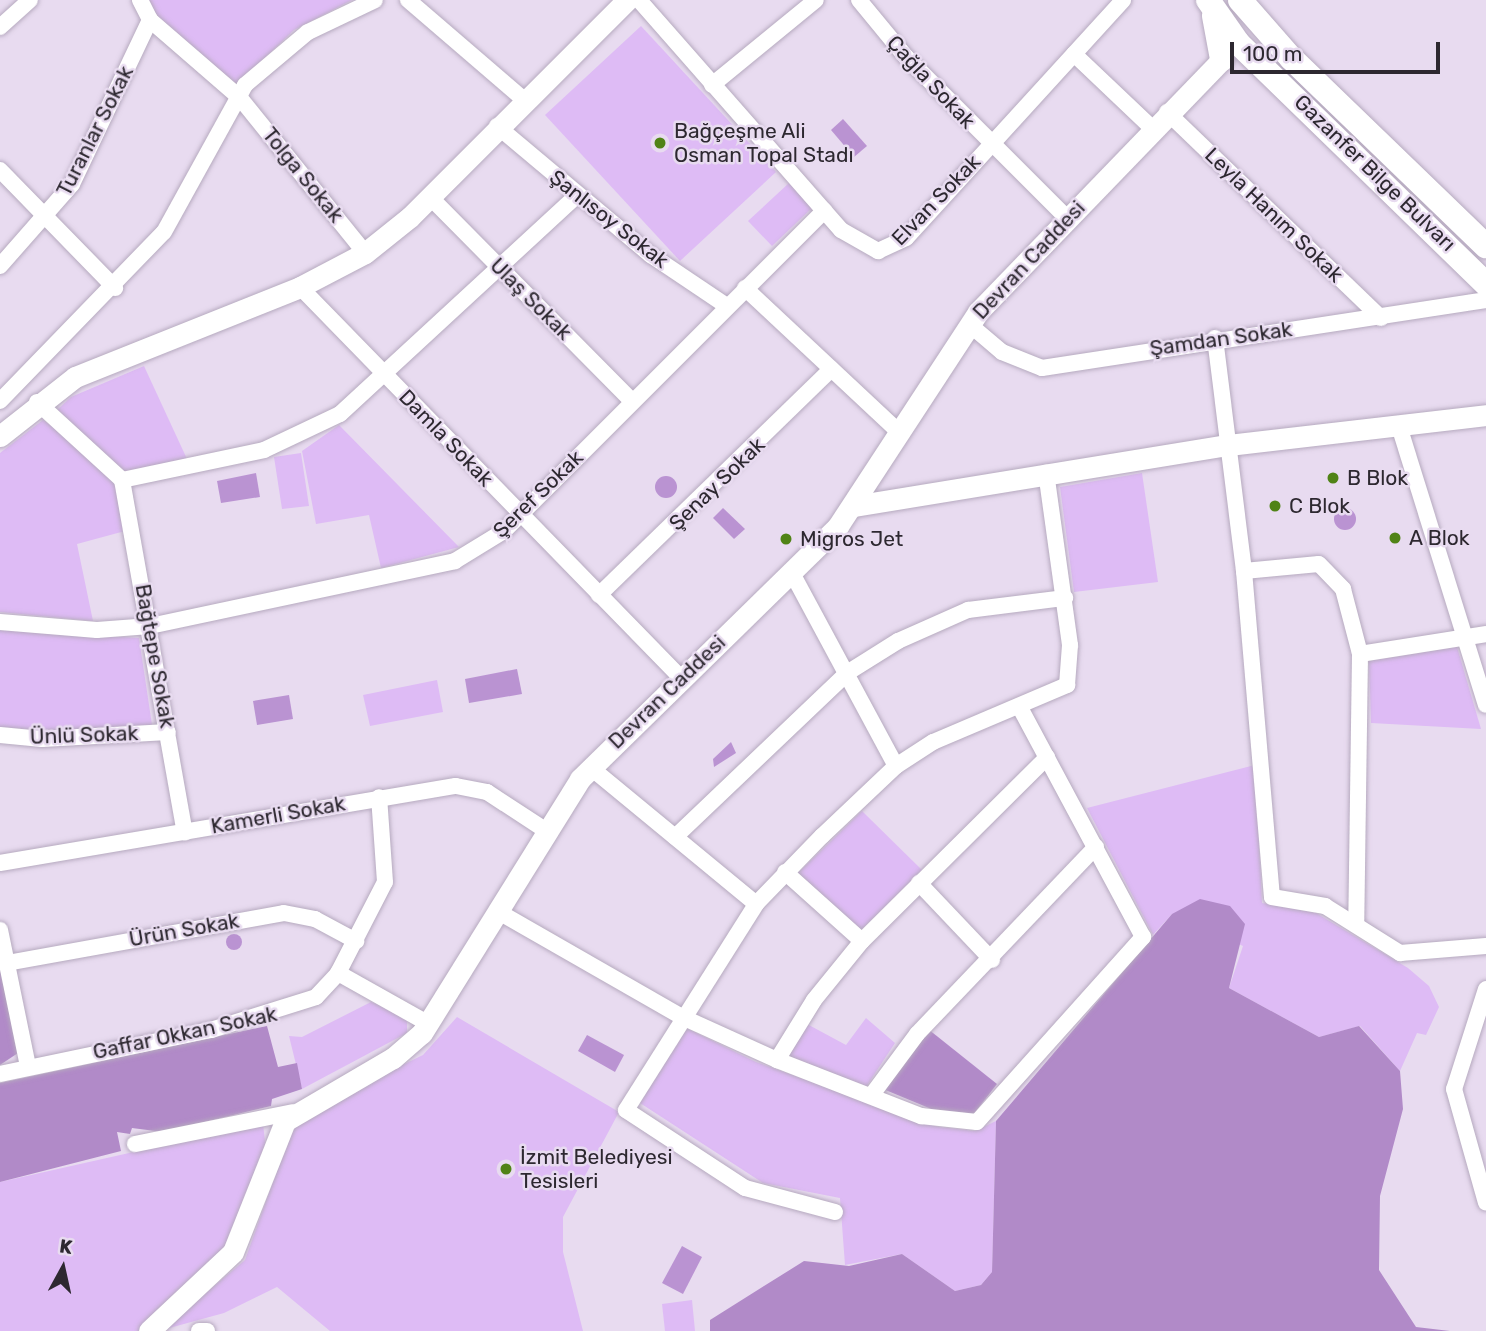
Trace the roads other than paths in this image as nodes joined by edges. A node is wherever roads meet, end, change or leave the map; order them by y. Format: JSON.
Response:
{"nodes":[{"id":1,"x":30,"y":0,"type":"edge"},
{"id":2,"x":140,"y":0,"type":"edge"},
{"id":3,"x":375,"y":0,"type":"edge"},
{"id":4,"x":408,"y":0,"type":"edge"},
{"id":5,"x":627,"y":0,"type":"edge"},
{"id":6,"x":639,"y":0,"type":"edge"},
{"id":7,"x":816,"y":0,"type":"edge"},
{"id":8,"x":859,"y":0,"type":"edge"},
{"id":9,"x":1124,"y":0,"type":"edge"},
{"id":10,"x":1209,"y":2,"type":"edge"},
{"id":11,"x":1245,"y":7,"type":"edge"},
{"id":12,"x":150,"y":20,"type":"junction"},
{"id":13,"x":0,"y":27,"type":"edge"},
{"id":14,"x":1231,"y":33,"type":"junction"},
{"id":15,"x":1268,"y":34,"type":"junction"},
{"id":16,"x":1247,"y":51,"type":"junction"},
{"id":17,"x":1074,"y":54,"type":"junction"},
{"id":18,"x":1222,"y":59,"type":"junction"},
{"id":19,"x":1270,"y":74,"type":"junction"},
{"id":20,"x":712,"y":85,"type":"junction"},
{"id":21,"x":240,"y":98,"type":"junction"},
{"id":22,"x":523,"y":98,"type":"junction"},
{"id":23,"x":1160,"y":120,"type":"junction"},
{"id":24,"x":497,"y":126,"type":"junction"},
{"id":25,"x":989,"y":144,"type":"junction"},
{"id":26,"x":0,"y":170,"type":"edge"},
{"id":27,"x":576,"y":196,"type":"junction"},
{"id":28,"x":430,"y":197,"type":"junction"},
{"id":29,"x":824,"y":211,"type":"junction"},
{"id":30,"x":46,"y":218,"type":"junction"},
{"id":31,"x":1067,"y":218,"type":"junction"},
{"id":32,"x":1486,"y":246,"type":"edge"},
{"id":33,"x":365,"y":253,"type":"junction"},
{"id":34,"x":0,"y":266,"type":"edge"},
{"id":35,"x":500,"y":268,"type":"junction"},
{"id":36,"x":1486,"y":284,"type":"edge"},
{"id":37,"x":300,"y":287,"type":"junction"},
{"id":38,"x":115,"y":288,"type":"junction"},
{"id":39,"x":745,"y":288,"type":"junction"},
{"id":40,"x":1486,"y":300,"type":"edge"},
{"id":41,"x":727,"y":306,"type":"junction"},
{"id":42,"x":1381,"y":318,"type":"junction"},
{"id":43,"x":969,"y":324,"type":"junction"},
{"id":44,"x":1215,"y":338,"type":"junction"},
{"id":45,"x":831,"y":369,"type":"junction"},
{"id":46,"x":385,"y":375,"type":"junction"},
{"id":47,"x":0,"y":401,"type":"edge"},
{"id":48,"x":632,"y":401,"type":"junction"},
{"id":49,"x":37,"y":402,"type":"junction"},
{"id":50,"x":1486,"y":415,"type":"edge"},
{"id":51,"x":1399,"y":426,"type":"junction"},
{"id":52,"x":899,"y":432,"type":"junction"},
{"id":53,"x":0,"y":436,"type":"edge"},
{"id":54,"x":1228,"y":445,"type":"junction"},
{"id":55,"x":1046,"y":473,"type":"junction"},
{"id":56,"x":122,"y":480,"type":"junction"},
{"id":57,"x":854,"y":506,"type":"junction"},
{"id":58,"x":521,"y":514,"type":"junction"},
{"id":59,"x":1244,"y":571,"type":"junction"},
{"id":60,"x":792,"y":573,"type":"junction"},
{"id":61,"x":598,"y":595,"type":"junction"},
{"id":62,"x":1065,"y":598,"type":"junction"},
{"id":63,"x":0,"y":622,"type":"edge"},
{"id":64,"x":150,"y":626,"type":"junction"},
{"id":65,"x":1486,"y":635,"type":"edge"},
{"id":66,"x":1465,"y":638,"type":"junction"},
{"id":67,"x":1360,"y":654,"type":"junction"},
{"id":68,"x":847,"y":673,"type":"junction"},
{"id":69,"x":681,"y":678,"type":"junction"},
{"id":70,"x":1486,"y":705,"type":"edge"},
{"id":71,"x":1019,"y":706,"type":"junction"},
{"id":72,"x":168,"y":732,"type":"junction"},
{"id":73,"x":0,"y":735,"type":"edge"},
{"id":74,"x":1047,"y":757,"type":"junction"},
{"id":75,"x":896,"y":766,"type":"junction"},
{"id":76,"x":590,"y":767,"type":"junction"},
{"id":77,"x":379,"y":797,"type":"junction"},
{"id":78,"x":545,"y":830,"type":"junction"},
{"id":79,"x":185,"y":832,"type":"junction"},
{"id":80,"x":675,"y":837,"type":"junction"},
{"id":81,"x":1097,"y":847,"type":"junction"},
{"id":82,"x":0,"y":863,"type":"edge"},
{"id":83,"x":785,"y":872,"type":"junction"},
{"id":84,"x":919,"y":883,"type":"junction"},
{"id":85,"x":756,"y":904,"type":"junction"},
{"id":86,"x":497,"y":911,"type":"junction"},
{"id":87,"x":1356,"y":925,"type":"junction"},
{"id":88,"x":0,"y":930,"type":"edge"},
{"id":89,"x":356,"y":941,"type":"junction"},
{"id":90,"x":862,"y":941,"type":"junction"},
{"id":91,"x":1486,"y":946,"type":"edge"},
{"id":92,"x":992,"y":960,"type":"junction"},
{"id":93,"x":8,"y":963,"type":"junction"},
{"id":94,"x":338,"y":973,"type":"junction"},
{"id":95,"x":1486,"y":989,"type":"edge"},
{"id":96,"x":680,"y":1016,"type":"junction"},
{"id":97,"x":429,"y":1024,"type":"junction"},
{"id":98,"x":777,"y":1060,"type":"junction"},
{"id":99,"x":28,"y":1067,"type":"junction"},
{"id":100,"x":0,"y":1074,"type":"edge"},
{"id":101,"x":871,"y":1097,"type":"junction"},
{"id":102,"x":293,"y":1112,"type":"junction"},
{"id":103,"x":135,"y":1144,"type":"dead end"},
{"id":104,"x":1486,"y":1203,"type":"edge"},
{"id":105,"x":835,"y":1212,"type":"dead end"},
{"id":106,"x":149,"y":1331,"type":"edge"},
{"id":107,"x":199,"y":1331,"type":"edge"},
{"id":108,"x":207,"y":1331,"type":"edge"}],
"edges":[{"from":1,"to":13,"type":"street"},
{"from":2,"to":12,"type":"street"},
{"from":3,"to":21,"type":"street"},
{"from":4,"to":22,"type":"street"},
{"from":5,"to":22,"type":"main road"},
{"from":6,"to":20,"type":"street","name":"Elvan Sokak"},
{"from":7,"to":20,"type":"street"},
{"from":8,"to":25,"type":"street","name":"Çağla Sokak"},
{"from":9,"to":17,"type":"street","name":"Elvan Sokak"},
{"from":10,"to":14,"type":"main road","name":"Gazanfer Bilge Bulvarı"},
{"from":10,"to":18,"type":"main road"},
{"from":11,"to":14,"type":"main road"},
{"from":11,"to":15,"type":"main road","name":"Gazanfer Bilge Bulvarı"},
{"from":12,"to":21,"type":"street","name":"Tolga Sokak"},
{"from":12,"to":30,"type":"street","name":"Turanlar Sokak"},
{"from":14,"to":16,"type":"main road","name":"Gazanfer Bilge Bulvarı"},
{"from":14,"to":18,"type":"main road"},
{"from":15,"to":16,"type":"main road"},
{"from":15,"to":32,"type":"main road","name":"Gazanfer Bilge Bulvarı"},
{"from":16,"to":18,"type":"main road"},
{"from":16,"to":19,"type":"main road","name":"Gazanfer Bilge Bulvarı"},
{"from":17,"to":23,"type":"street","name":"Leyla Hanım Sokak"},
{"from":17,"to":25,"type":"street","name":"Elvan Sokak"},
{"from":18,"to":19,"type":"main road"},
{"from":18,"to":23,"type":"main road","name":"Devran Caddesi"},
{"from":19,"to":36,"type":"main road","name":"Gazanfer Bilge Bulvarı"},
{"from":20,"to":29,"type":"street","name":"Elvan Sokak"},
{"from":21,"to":33,"type":"street","name":"Tolga Sokak"},
{"from":21,"to":38,"type":"street"},
{"from":22,"to":24,"type":"main road"},
{"from":23,"to":31,"type":"main road","name":"Devran Caddesi"},
{"from":23,"to":42,"type":"street","name":"Leyla Hanım Sokak"},
{"from":24,"to":27,"type":"street","name":"Şanlısoy Sokak"},
{"from":24,"to":28,"type":"main road"},
{"from":25,"to":29,"type":"street","name":"Elvan Sokak"},
{"from":25,"to":31,"type":"street","name":"Çağla Sokak"},
{"from":26,"to":30,"type":"street"},
{"from":27,"to":35,"type":"street"},
{"from":27,"to":41,"type":"street","name":"Şanlısoy Sokak"},
{"from":28,"to":33,"type":"main road"},
{"from":28,"to":35,"type":"street","name":"Ulaş Sokak"},
{"from":29,"to":39,"type":"street","name":"Şeref Sokak"},
{"from":30,"to":34,"type":"street","name":"Turanlar Sokak"},
{"from":30,"to":38,"type":"street"},
{"from":31,"to":43,"type":"main road","name":"Devran Caddesi"},
{"from":33,"to":37,"type":"main road"},
{"from":35,"to":46,"type":"street"},
{"from":35,"to":48,"type":"street","name":"Ulaş Sokak"},
{"from":37,"to":46,"type":"street","name":"Damla Sokak"},
{"from":37,"to":49,"type":"main road"},
{"from":38,"to":47,"type":"street"},
{"from":39,"to":41,"type":"street","name":"Şeref Sokak"},
{"from":39,"to":45,"type":"street"},
{"from":40,"to":42,"type":"street","name":"Şamdan Sokak"},
{"from":41,"to":48,"type":"street","name":"Şeref Sokak"},
{"from":42,"to":44,"type":"street","name":"Şamdan Sokak"},
{"from":43,"to":44,"type":"street","name":"Şamdan Sokak"},
{"from":43,"to":52,"type":"main road","name":"Devran Caddesi"},
{"from":44,"to":54,"type":"street"},
{"from":45,"to":52,"type":"street"},
{"from":45,"to":61,"type":"street","name":"Şenay Sokak"},
{"from":46,"to":56,"type":"street"},
{"from":46,"to":58,"type":"street","name":"Damla Sokak"},
{"from":48,"to":58,"type":"street","name":"Şeref Sokak"},
{"from":49,"to":53,"type":"main road"},
{"from":49,"to":56,"type":"street"},
{"from":50,"to":51,"type":"main road"},
{"from":51,"to":54,"type":"main road"},
{"from":51,"to":66,"type":"street"},
{"from":52,"to":57,"type":"main road","name":"Devran Caddesi"},
{"from":54,"to":55,"type":"main road"},
{"from":54,"to":59,"type":"street"},
{"from":55,"to":57,"type":"main road"},
{"from":55,"to":62,"type":"street"},
{"from":56,"to":64,"type":"street","name":"Bağtepe Sokak"},
{"from":57,"to":60,"type":"main road","name":"Devran Caddesi"},
{"from":58,"to":61,"type":"street","name":"Damla Sokak"},
{"from":58,"to":64,"type":"street","name":"Şeref Sokak"},
{"from":59,"to":67,"type":"street"},
{"from":59,"to":87,"type":"street"},
{"from":60,"to":68,"type":"street"},
{"from":60,"to":69,"type":"main road","name":"Devran Caddesi"},
{"from":61,"to":69,"type":"street","name":"Damla Sokak"},
{"from":62,"to":68,"type":"street"},
{"from":62,"to":71,"type":"street"},
{"from":63,"to":64,"type":"street","name":"Şeref Sokak"},
{"from":64,"to":72,"type":"street","name":"Bağtepe Sokak"},
{"from":65,"to":66,"type":"street"},
{"from":66,"to":67,"type":"street"},
{"from":66,"to":70,"type":"street"},
{"from":67,"to":87,"type":"street"},
{"from":68,"to":75,"type":"street"},
{"from":68,"to":80,"type":"street"},
{"from":69,"to":76,"type":"main road","name":"Devran Caddesi"},
{"from":71,"to":74,"type":"street"},
{"from":71,"to":75,"type":"street"},
{"from":72,"to":73,"type":"street","name":"Ünlü Sokak"},
{"from":72,"to":79,"type":"street","name":"Bağtepe Sokak"},
{"from":74,"to":81,"type":"street"},
{"from":74,"to":84,"type":"street"},
{"from":75,"to":83,"type":"street"},
{"from":76,"to":78,"type":"main road","name":"Devran Caddesi"},
{"from":76,"to":80,"type":"street"},
{"from":77,"to":78,"type":"street","name":"Kamerli Sokak"},
{"from":77,"to":79,"type":"street","name":"Kamerli Sokak"},
{"from":77,"to":89,"type":"street","name":"Gaffar Okkan Sokak"},
{"from":78,"to":86,"type":"main road","name":"Devran Caddesi"},
{"from":79,"to":82,"type":"street","name":"Kamerli Sokak"},
{"from":80,"to":85,"type":"street"},
{"from":81,"to":92,"type":"street"},
{"from":81,"to":101,"type":"street"},
{"from":83,"to":85,"type":"street"},
{"from":83,"to":90,"type":"street"},
{"from":84,"to":90,"type":"street"},
{"from":84,"to":92,"type":"street"},
{"from":85,"to":96,"type":"street"},
{"from":86,"to":96,"type":"street"},
{"from":86,"to":97,"type":"main road","name":"Devran Caddesi"},
{"from":87,"to":91,"type":"street"},
{"from":88,"to":93,"type":"street"},
{"from":89,"to":93,"type":"street","name":"Ürün Sokak"},
{"from":89,"to":94,"type":"street","name":"Gaffar Okkan Sokak"},
{"from":90,"to":98,"type":"street"},
{"from":92,"to":101,"type":"street"},
{"from":93,"to":99,"type":"street"},
{"from":94,"to":97,"type":"street"},
{"from":94,"to":99,"type":"street","name":"Gaffar Okkan Sokak"},
{"from":95,"to":104,"type":"street"},
{"from":96,"to":98,"type":"street"},
{"from":96,"to":105,"type":"street"},
{"from":97,"to":102,"type":"main road","name":"Devran Caddesi"},
{"from":98,"to":101,"type":"street"},
{"from":99,"to":100,"type":"street","name":"Gaffar Okkan Sokak"},
{"from":102,"to":103,"type":"street"},
{"from":102,"to":106,"type":"main road","name":"Devran Caddesi"},
{"from":107,"to":108,"type":"street"}]}
